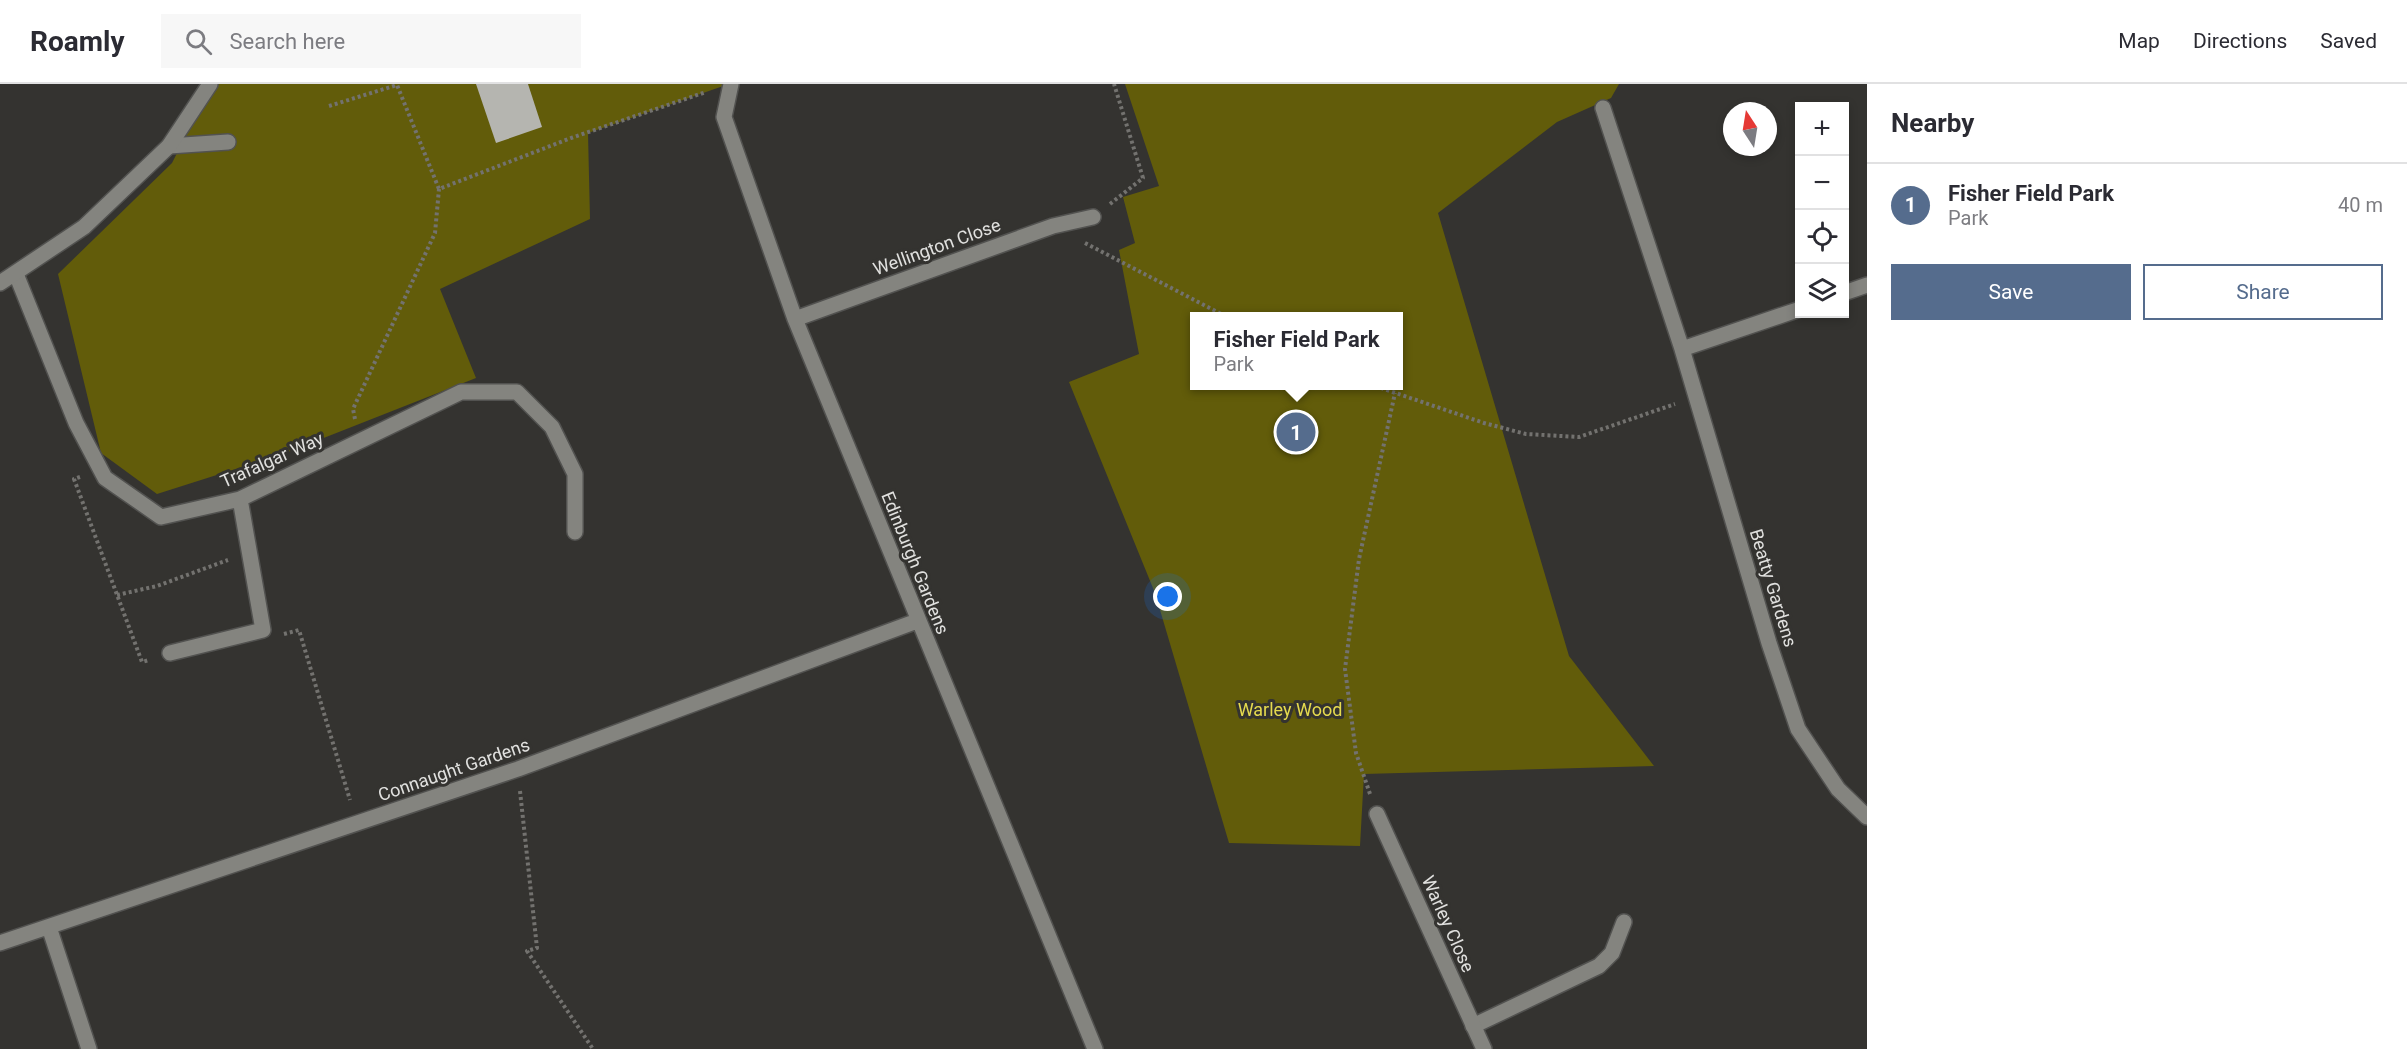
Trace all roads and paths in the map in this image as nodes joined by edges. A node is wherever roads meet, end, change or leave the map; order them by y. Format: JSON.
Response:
{"nodes":[{"id":1,"x":210,"y":84,"type":"edge"},
{"id":2,"x":397,"y":84,"type":"edge"},
{"id":3,"x":731,"y":84,"type":"edge"},
{"id":4,"x":1114,"y":84,"type":"edge"},
{"id":5,"x":707,"y":92,"type":"dead end"},
{"id":6,"x":329,"y":106,"type":"dead end"},
{"id":7,"x":1603,"y":108,"type":"dead end"},
{"id":8,"x":228,"y":142,"type":"dead end"},
{"id":9,"x":169,"y":146,"type":"junction"},
{"id":10,"x":439,"y":189,"type":"junction"},
{"id":11,"x":1093,"y":217,"type":"joint"},
{"id":12,"x":1053,"y":226,"type":"junction"},
{"id":13,"x":16,"y":274,"type":"junction"},
{"id":14,"x":0,"y":283,"type":"edge"},
{"id":15,"x":1867,"y":285,"type":"edge"},
{"id":16,"x":1849,"y":292,"type":"edge"},
{"id":17,"x":1795,"y":311,"type":"edge"},
{"id":18,"x":1217,"y":312,"type":"edge"},
{"id":19,"x":795,"y":319,"type":"junction"},
{"id":20,"x":1682,"y":349,"type":"junction"},
{"id":21,"x":1386,"y":390,"type":"edge"},
{"id":22,"x":1395,"y":393,"type":"junction"},
{"id":23,"x":1696,"y":397,"type":"junction"},
{"id":24,"x":360,"y":441,"type":"junction"},
{"id":25,"x":101,"y":471,"type":"junction"},
{"id":26,"x":240,"y":499,"type":"junction"},
{"id":27,"x":574,"y":532,"type":"dead end"},
{"id":28,"x":249,"y":552,"type":"junction"},
{"id":29,"x":117,"y":595,"type":"junction"},
{"id":30,"x":917,"y":621,"type":"junction"},
{"id":31,"x":263,"y":630,"type":"junction"},
{"id":32,"x":170,"y":653,"type":"joint"},
{"id":33,"x":518,"y":769,"type":"junction"},
{"id":34,"x":1377,"y":814,"type":"joint"},
{"id":35,"x":1867,"y":817,"type":"edge"},
{"id":36,"x":357,"y":824,"type":"junction"},
{"id":37,"x":1624,"y":922,"type":"dead end"},
{"id":38,"x":49,"y":927,"type":"junction"},
{"id":39,"x":0,"y":943,"type":"edge"},
{"id":40,"x":1473,"y":1026,"type":"junction"},
{"id":41,"x":89,"y":1049,"type":"edge"},
{"id":42,"x":593,"y":1049,"type":"edge"},
{"id":43,"x":1095,"y":1049,"type":"edge"},
{"id":44,"x":1484,"y":1049,"type":"edge"}],
"edges":[{"from":1,"to":9,"type":"street"},
{"from":2,"to":6,"type":"path"},
{"from":2,"to":10,"type":"path"},
{"from":3,"to":19,"type":"street","name":"Edinburgh Gardens"},
{"from":4,"to":11,"type":"path"},
{"from":5,"to":10,"type":"path"},
{"from":7,"to":20,"type":"street","name":"Beatty Gardens"},
{"from":8,"to":9,"type":"street"},
{"from":9,"to":13,"type":"street"},
{"from":10,"to":24,"type":"path"},
{"from":11,"to":12,"type":"street","name":"Wellington Close"},
{"from":12,"to":18,"type":"path"},
{"from":12,"to":19,"type":"street","name":"Wellington Close"},
{"from":13,"to":14,"type":"street"},
{"from":13,"to":25,"type":"street","name":"Trafalgar Way"},
{"from":15,"to":16,"type":"street"},
{"from":17,"to":20,"type":"street"},
{"from":19,"to":30,"type":"street","name":"Edinburgh Gardens"},
{"from":20,"to":23,"type":"street","name":"Beatty Gardens"},
{"from":21,"to":22,"type":"path"},
{"from":22,"to":23,"type":"path"},
{"from":22,"to":34,"type":"path"},
{"from":23,"to":35,"type":"street","name":"Beatty Gardens"},
{"from":24,"to":26,"type":"street","name":"Trafalgar Way"},
{"from":24,"to":27,"type":"street","name":"Trafalgar Way"},
{"from":25,"to":26,"type":"street","name":"Trafalgar Way"},
{"from":25,"to":29,"type":"path"},
{"from":26,"to":28,"type":"street"},
{"from":28,"to":29,"type":"path"},
{"from":28,"to":31,"type":"street"},
{"from":29,"to":32,"type":"path"},
{"from":30,"to":33,"type":"street","name":"Connaught Gardens"},
{"from":30,"to":43,"type":"street","name":"Edinburgh Gardens"},
{"from":31,"to":32,"type":"street"},
{"from":31,"to":36,"type":"path"},
{"from":33,"to":36,"type":"street","name":"Connaught Gardens"},
{"from":33,"to":42,"type":"path"},
{"from":34,"to":40,"type":"street","name":"Warley Close"},
{"from":36,"to":38,"type":"street","name":"Connaught Gardens"},
{"from":37,"to":40,"type":"street"},
{"from":38,"to":39,"type":"street","name":"Connaught Gardens"},
{"from":38,"to":41,"type":"street"},
{"from":40,"to":44,"type":"street","name":"Warley Close"}]}
